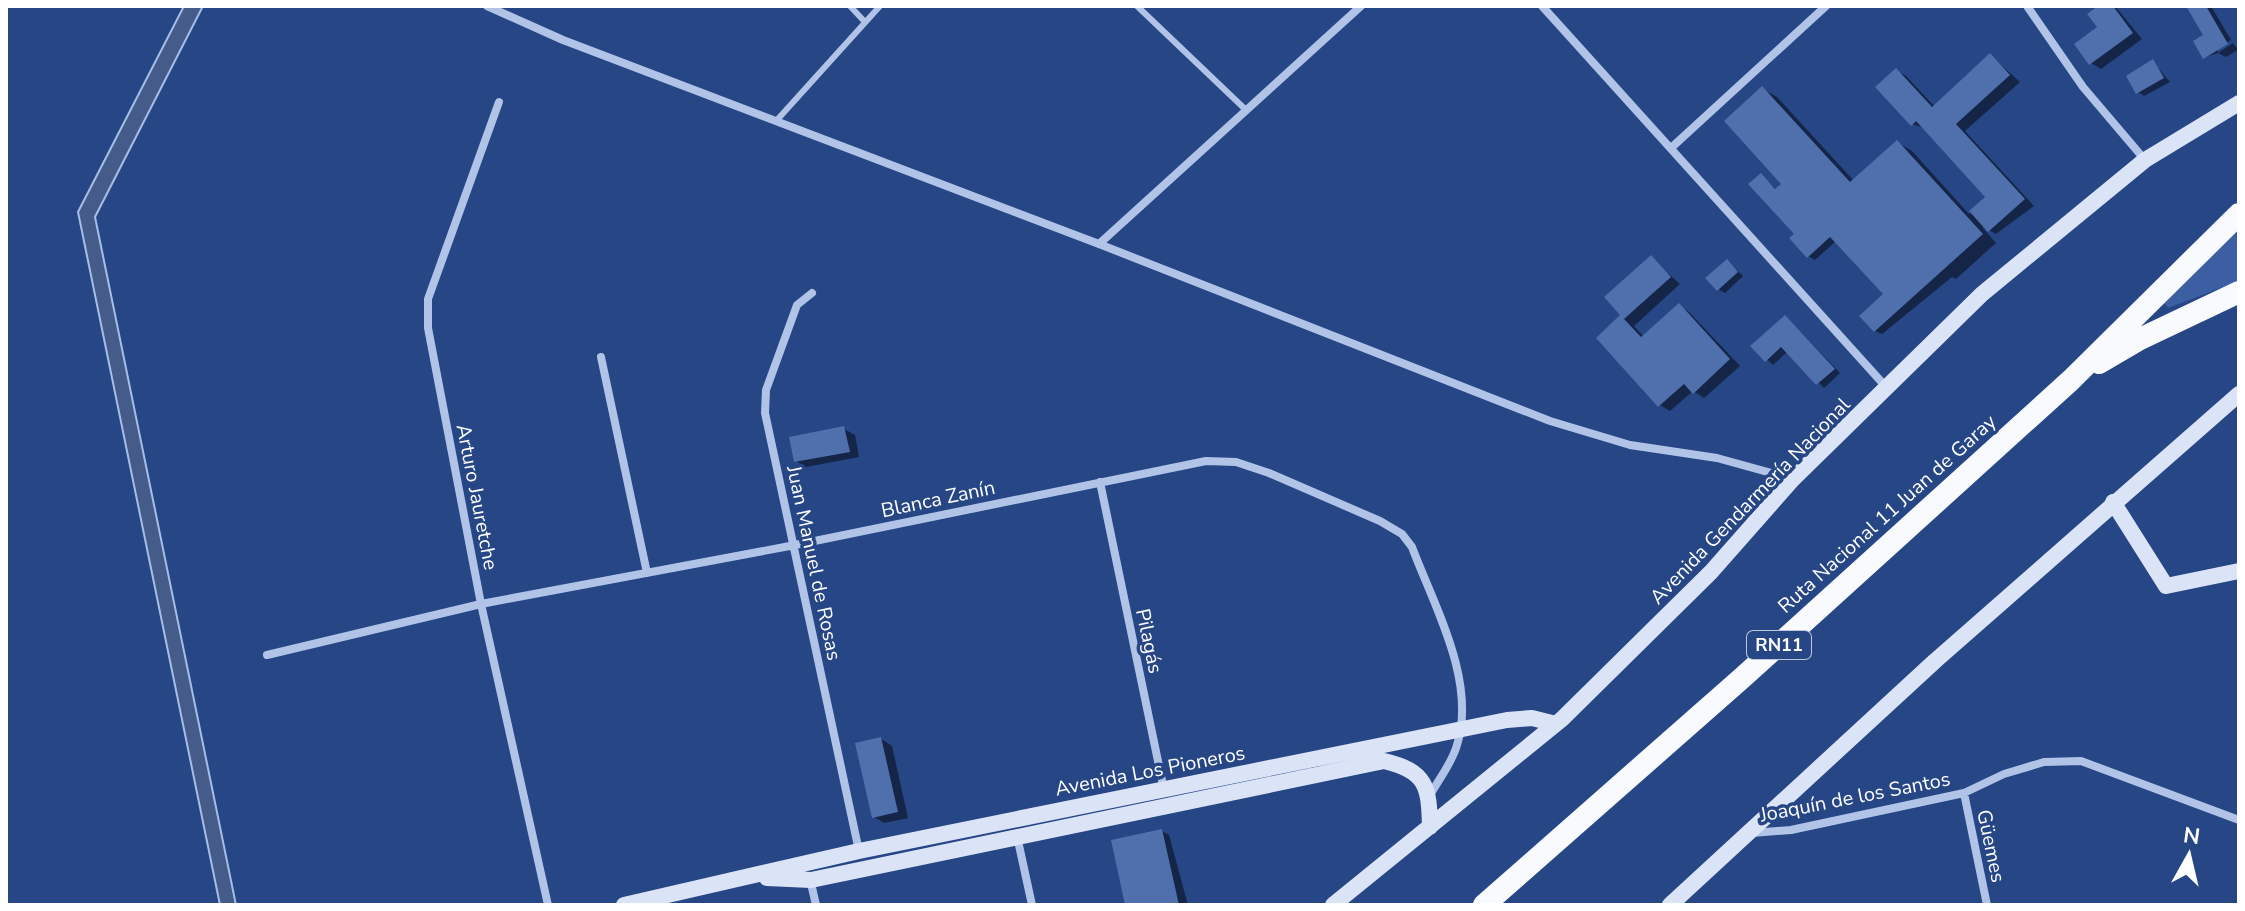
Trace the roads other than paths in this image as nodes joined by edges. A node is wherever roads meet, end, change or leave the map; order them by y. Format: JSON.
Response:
{"nodes":[{"id":1,"x":487,"y":6,"type":"edge"},
{"id":2,"x":850,"y":6,"type":"edge"},
{"id":3,"x":880,"y":6,"type":"edge"},
{"id":4,"x":1137,"y":6,"type":"edge"},
{"id":5,"x":1361,"y":6,"type":"edge"},
{"id":6,"x":1542,"y":6,"type":"edge"},
{"id":7,"x":1826,"y":6,"type":"edge"},
{"id":8,"x":2027,"y":6,"type":"edge"},
{"id":9,"x":864,"y":21,"type":"junction"},
{"id":10,"x":499,"y":102,"type":"dead end"},
{"id":11,"x":2239,"y":103,"type":"edge"},
{"id":12,"x":1246,"y":110,"type":"junction"},
{"id":13,"x":777,"y":120,"type":"junction"},
{"id":14,"x":1671,"y":148,"type":"junction"},
{"id":15,"x":2145,"y":160,"type":"junction"},
{"id":16,"x":2239,"y":214,"type":"edge"},
{"id":17,"x":1099,"y":244,"type":"junction"},
{"id":18,"x":2239,"y":292,"type":"edge"},
{"id":19,"x":812,"y":293,"type":"dead end"},
{"id":20,"x":601,"y":357,"type":"dead end"},
{"id":21,"x":2071,"y":380,"type":"junction"},
{"id":22,"x":1888,"y":389,"type":"junction"},
{"id":23,"x":2239,"y":394,"type":"edge"},
{"id":24,"x":1793,"y":479,"type":"junction"},
{"id":25,"x":1100,"y":482,"type":"junction"},
{"id":26,"x":2113,"y":502,"type":"junction"},
{"id":27,"x":795,"y":545,"type":"junction"},
{"id":28,"x":2239,"y":571,"type":"edge"},
{"id":29,"x":647,"y":573,"type":"junction"},
{"id":30,"x":481,"y":604,"type":"junction"},
{"id":31,"x":267,"y":655,"type":"dead end"},
{"id":32,"x":1556,"y":724,"type":"junction"},
{"id":33,"x":1460,"y":729,"type":"junction"},
{"id":34,"x":1164,"y":789,"type":"junction"},
{"id":35,"x":1964,"y":793,"type":"junction"},
{"id":36,"x":1430,"y":795,"type":"junction"},
{"id":37,"x":1168,"y":806,"type":"junction"},
{"id":38,"x":1014,"y":819,"type":"junction"},
{"id":39,"x":2239,"y":820,"type":"edge"},
{"id":40,"x":1430,"y":827,"type":"junction"},
{"id":41,"x":1748,"y":833,"type":"junction"},
{"id":42,"x":1017,"y":837,"type":"junction"},
{"id":43,"x":859,"y":851,"type":"junction"},
{"id":44,"x":807,"y":862,"type":"junction"},
{"id":45,"x":754,"y":878,"type":"junction"},
{"id":46,"x":811,"y":880,"type":"junction"},
{"id":47,"x":548,"y":905,"type":"edge"},
{"id":48,"x":624,"y":905,"type":"edge"},
{"id":49,"x":816,"y":905,"type":"edge"},
{"id":50,"x":1032,"y":905,"type":"edge"},
{"id":51,"x":1333,"y":905,"type":"edge"},
{"id":52,"x":1484,"y":905,"type":"edge"},
{"id":53,"x":1670,"y":905,"type":"edge"},
{"id":54,"x":1987,"y":905,"type":"edge"}],
"edges":[{"from":1,"to":13,"type":"street"},
{"from":2,"to":9,"type":"lane"},
{"from":3,"to":9,"type":"lane"},
{"from":4,"to":12,"type":"lane"},
{"from":5,"to":12,"type":"street"},
{"from":6,"to":14,"type":"street"},
{"from":7,"to":14,"type":"street"},
{"from":8,"to":15,"type":"street"},
{"from":9,"to":13,"type":"lane"},
{"from":10,"to":30,"type":"street","name":"Arturo Jauretche"},
{"from":11,"to":15,"type":"main road","name":"Avenida Gendarmería Nacional"},
{"from":12,"to":17,"type":"street"},
{"from":13,"to":17,"type":"street"},
{"from":14,"to":22,"type":"street"},
{"from":15,"to":22,"type":"main road","name":"Avenida Gendarmería Nacional"},
{"from":16,"to":21,"type":"highway","name":"Ruta Nacional 11 Juan de Garay","number":"RN11"},
{"from":17,"to":24,"type":"street"},
{"from":18,"to":21,"type":"highway","name":"Ruta Nacional 11 Juan de Garay","number":"RN11"},
{"from":19,"to":27,"type":"street","name":"Juan Manuel de Rosas"},
{"from":20,"to":29,"type":"street"},
{"from":21,"to":52,"type":"highway","name":"Ruta Nacional 11 Juan de Garay","number":"RN11"},
{"from":22,"to":24,"type":"main road","name":"Avenida Gendarmería Nacional"},
{"from":23,"to":26,"type":"main road"},
{"from":24,"to":32,"type":"main road","name":"Avenida Gendarmería Nacional"},
{"from":25,"to":27,"type":"street","name":"Blanca Zanín"},
{"from":25,"to":33,"type":"street","name":"Blanca Zanín"},
{"from":25,"to":34,"type":"street","name":"Pilagás"},
{"from":26,"to":28,"type":"main road"},
{"from":26,"to":41,"type":"main road"},
{"from":27,"to":29,"type":"street","name":"Blanca Zanín"},
{"from":27,"to":43,"type":"street","name":"Juan Manuel de Rosas"},
{"from":29,"to":30,"type":"street","name":"Blanca Zanín"},
{"from":30,"to":31,"type":"street","name":"Blanca Zanín"},
{"from":30,"to":47,"type":"street","name":"Arturo Jauretche"},
{"from":32,"to":33,"type":"main road","name":"Avenida Los Pioneros"},
{"from":32,"to":40,"type":"main road","name":"Avenida Gendarmería Nacional"},
{"from":33,"to":34,"type":"main road","name":"Avenida Los Pioneros"},
{"from":33,"to":36,"type":"street","name":"Blanca Zanín"},
{"from":34,"to":37,"type":"street","name":"Pilagás"},
{"from":34,"to":38,"type":"main road","name":"Avenida Los Pioneros"},
{"from":35,"to":39,"type":"street","name":"Joaquín de los Santos"},
{"from":35,"to":41,"type":"street","name":"Joaquín de los Santos"},
{"from":35,"to":54,"type":"street","name":"Güemes"},
{"from":36,"to":37,"type":"main road","name":"Avenida Los Pioneros"},
{"from":36,"to":40,"type":"main road"},
{"from":37,"to":42,"type":"main road","name":"Avenida Los Pioneros"},
{"from":38,"to":42,"type":"street"},
{"from":38,"to":43,"type":"main road","name":"Avenida Los Pioneros"},
{"from":40,"to":51,"type":"main road","name":"Avenida Gendarmería Nacional"},
{"from":41,"to":53,"type":"main road"},
{"from":42,"to":46,"type":"main road","name":"Avenida Los Pioneros"},
{"from":42,"to":50,"type":"street"},
{"from":43,"to":44,"type":"main road","name":"Avenida Los Pioneros"},
{"from":44,"to":45,"type":"main road","name":"Avenida Los Pioneros"},
{"from":44,"to":46,"type":"street"},
{"from":45,"to":46,"type":"main road","name":"Avenida Los Pioneros"},
{"from":45,"to":48,"type":"main road","name":"Avenida Los Pioneros"},
{"from":46,"to":49,"type":"street"}]}
